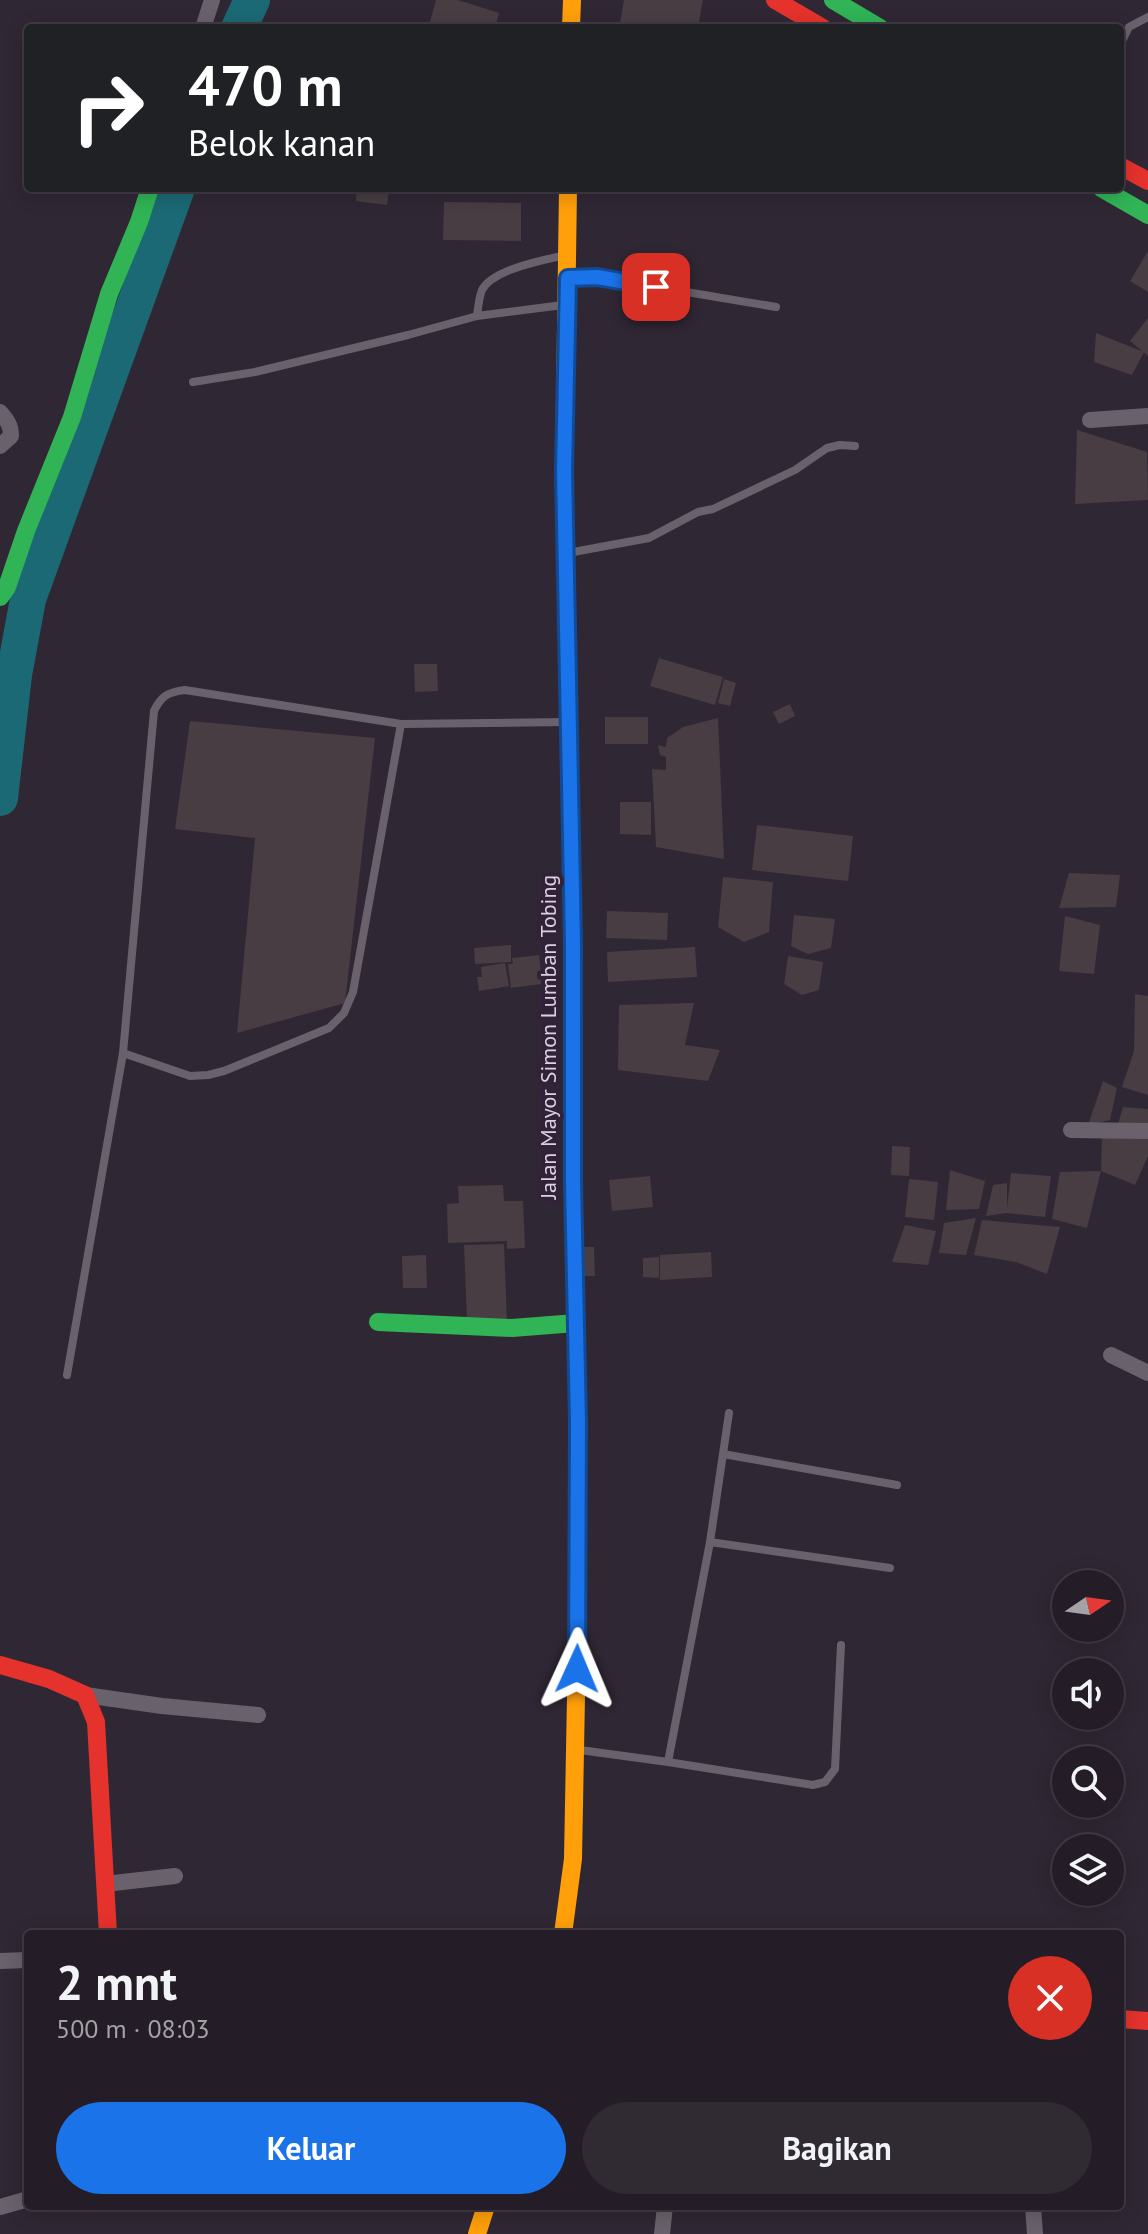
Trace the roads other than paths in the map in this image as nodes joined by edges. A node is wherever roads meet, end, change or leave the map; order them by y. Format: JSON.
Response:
{"nodes":[{"id":1,"x":212,"y":0,"type":"edge"},
{"id":2,"x":775,"y":0,"type":"edge"},
{"id":3,"x":833,"y":0,"type":"edge"},
{"id":4,"x":572,"y":1,"type":"edge"},
{"id":5,"x":1148,"y":17,"type":"edge"},
{"id":6,"x":204,"y":24,"type":"edge"},
{"id":7,"x":571,"y":24,"type":"edge"},
{"id":8,"x":816,"y":24,"type":"edge"},
{"id":9,"x":873,"y":24,"type":"edge"},
{"id":10,"x":1124,"y":37,"type":"edge"},
{"id":11,"x":1124,"y":168,"type":"edge"},
{"id":12,"x":1148,"y":181,"type":"edge"},
{"id":13,"x":149,"y":192,"type":"edge"},
{"id":14,"x":568,"y":192,"type":"edge"},
{"id":15,"x":1108,"y":192,"type":"edge"},
{"id":16,"x":1148,"y":215,"type":"edge"},
{"id":17,"x":568,"y":254,"type":"junction"},
{"id":18,"x":568,"y":278,"type":"junction"},
{"id":19,"x":567,"y":304,"type":"junction"},
{"id":20,"x":776,"y":307,"type":"dead end"},
{"id":21,"x":477,"y":316,"type":"junction"},
{"id":22,"x":193,"y":382,"type":"dead end"},
{"id":23,"x":0,"y":412,"type":"edge"},
{"id":24,"x":1148,"y":416,"type":"edge"},
{"id":25,"x":1090,"y":420,"type":"dead end"},
{"id":26,"x":0,"y":446,"type":"edge"},
{"id":27,"x":855,"y":446,"type":"dead end"},
{"id":28,"x":567,"y":553,"type":"junction"},
{"id":29,"x":0,"y":597,"type":"edge"},
{"id":30,"x":567,"y":722,"type":"junction"},
{"id":31,"x":401,"y":724,"type":"junction"},
{"id":32,"x":123,"y":1053,"type":"junction"},
{"id":33,"x":1071,"y":1130,"type":"dead end"},
{"id":34,"x":1148,"y":1131,"type":"edge"},
{"id":35,"x":378,"y":1322,"type":"dead end"},
{"id":36,"x":576,"y":1323,"type":"junction"},
{"id":37,"x":1111,"y":1355,"type":"dead end"},
{"id":38,"x":1148,"y":1373,"type":"edge"},
{"id":39,"x":67,"y":1375,"type":"dead end"},
{"id":40,"x":729,"y":1413,"type":"dead end"},
{"id":41,"x":723,"y":1454,"type":"junction"},
{"id":42,"x":897,"y":1485,"type":"dead end"},
{"id":43,"x":710,"y":1542,"type":"junction"},
{"id":44,"x":890,"y":1568,"type":"dead end"},
{"id":45,"x":841,"y":1645,"type":"dead end"},
{"id":46,"x":0,"y":1665,"type":"edge"},
{"id":47,"x":85,"y":1695,"type":"junction"},
{"id":48,"x":258,"y":1715,"type":"dead end"},
{"id":49,"x":575,"y":1750,"type":"junction"},
{"id":50,"x":668,"y":1762,"type":"junction"},
{"id":51,"x":175,"y":1876,"type":"dead end"},
{"id":52,"x":105,"y":1884,"type":"junction"},
{"id":53,"x":108,"y":1930,"type":"edge"},
{"id":54,"x":564,"y":1930,"type":"edge"},
{"id":55,"x":24,"y":1960,"type":"edge"},
{"id":56,"x":0,"y":1961,"type":"edge"},
{"id":57,"x":1124,"y":2019,"type":"edge"},
{"id":58,"x":1148,"y":2021,"type":"edge"},
{"id":59,"x":24,"y":2200,"type":"edge"},
{"id":60,"x":0,"y":2207,"type":"edge"},
{"id":61,"x":485,"y":2210,"type":"edge"},
{"id":62,"x":665,"y":2210,"type":"edge"},
{"id":63,"x":1033,"y":2210,"type":"edge"},
{"id":64,"x":477,"y":2234,"type":"edge"},
{"id":65,"x":662,"y":2234,"type":"edge"},
{"id":66,"x":1035,"y":2234,"type":"edge"}],
"edges":[{"from":1,"to":6,"type":"street"},
{"from":2,"to":8,"type":"main road"},
{"from":3,"to":9,"type":"main road"},
{"from":4,"to":7,"type":"main road"},
{"from":5,"to":10,"type":"lane"},
{"from":11,"to":12,"type":"main road"},
{"from":13,"to":29,"type":"main road"},
{"from":14,"to":17,"type":"main road","name":"Jalan Mayor Simon Lumban Tobing"},
{"from":15,"to":16,"type":"main road"},
{"from":17,"to":18,"type":"main road","name":"Jalan Mayor Simon Lumban Tobing"},
{"from":17,"to":21,"type":"lane"},
{"from":18,"to":19,"type":"main road","name":"Jalan Mayor Simon Lumban Tobing"},
{"from":18,"to":20,"type":"lane"},
{"from":19,"to":21,"type":"lane"},
{"from":19,"to":28,"type":"main road","name":"Jalan Mayor Simon Lumban Tobing"},
{"from":21,"to":22,"type":"lane"},
{"from":23,"to":26,"type":"street"},
{"from":24,"to":25,"type":"street"},
{"from":27,"to":28,"type":"lane"},
{"from":28,"to":30,"type":"main road","name":"Jalan Mayor Simon Lumban Tobing"},
{"from":30,"to":31,"type":"lane"},
{"from":30,"to":36,"type":"main road","name":"Jalan Mayor Simon Lumban Tobing"},
{"from":31,"to":32,"type":"lane"},
{"from":31,"to":32,"type":"lane"},
{"from":32,"to":39,"type":"lane"},
{"from":33,"to":34,"type":"street"},
{"from":35,"to":36,"type":"main road"},
{"from":36,"to":49,"type":"main road","name":"Jalan Mayor Simon Lumban Tobing"},
{"from":37,"to":38,"type":"street"},
{"from":40,"to":41,"type":"lane"},
{"from":41,"to":42,"type":"lane"},
{"from":41,"to":43,"type":"lane"},
{"from":43,"to":44,"type":"lane"},
{"from":43,"to":50,"type":"lane"},
{"from":45,"to":50,"type":"lane"},
{"from":46,"to":47,"type":"main road"},
{"from":47,"to":48,"type":"street"},
{"from":47,"to":52,"type":"main road"},
{"from":49,"to":50,"type":"lane"},
{"from":49,"to":54,"type":"main road","name":"Jalan Mayor Simon Lumban Tobing"},
{"from":51,"to":52,"type":"street"},
{"from":52,"to":53,"type":"main road"},
{"from":55,"to":56,"type":"street"},
{"from":57,"to":58,"type":"main road"},
{"from":59,"to":60,"type":"street"},
{"from":61,"to":64,"type":"main road"},
{"from":62,"to":65,"type":"street"},
{"from":63,"to":66,"type":"street"}]}
